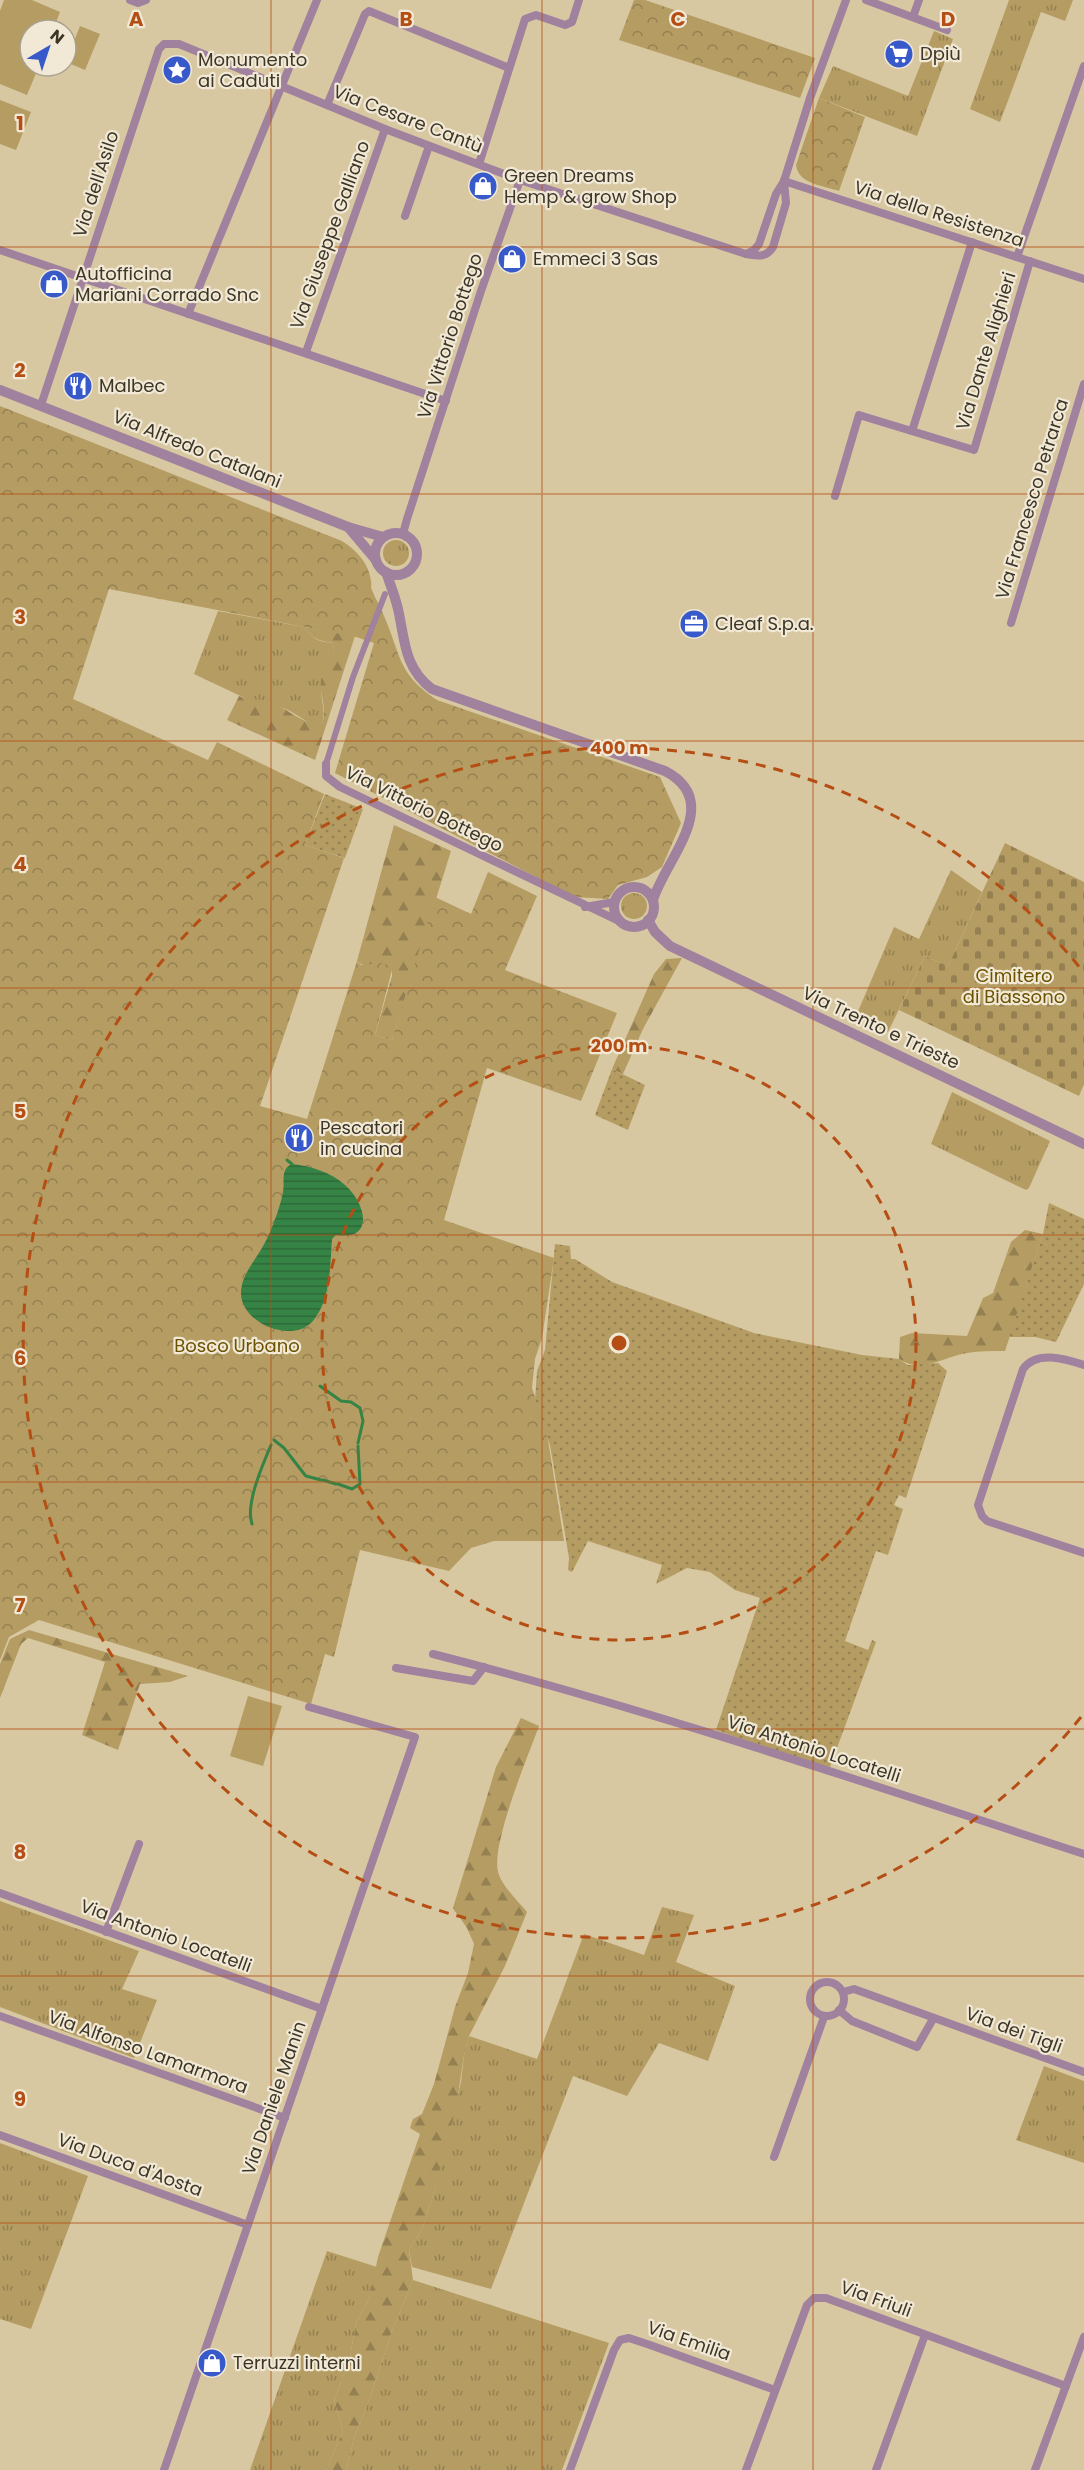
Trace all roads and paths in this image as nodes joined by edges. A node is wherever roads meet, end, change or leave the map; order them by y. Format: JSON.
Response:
{"nodes":[{"id":1,"x":317,"y":0,"type":"edge"},
{"id":2,"x":579,"y":0,"type":"edge"},
{"id":3,"x":846,"y":0,"type":"edge"},
{"id":4,"x":866,"y":0,"type":"edge"},
{"id":5,"x":919,"y":0,"type":"edge"},
{"id":6,"x":913,"y":17,"type":"junction"},
{"id":7,"x":947,"y":30,"type":"dead end"},
{"id":8,"x":164,"y":44,"type":"joint"},
{"id":9,"x":1084,"y":66,"type":"edge"},
{"id":10,"x":509,"y":68,"type":"junction"},
{"id":11,"x":282,"y":87,"type":"junction"},
{"id":12,"x":327,"y":105,"type":"junction"},
{"id":13,"x":385,"y":129,"type":"junction"},
{"id":14,"x":429,"y":146,"type":"junction"},
{"id":15,"x":479,"y":164,"type":"junction"},
{"id":16,"x":520,"y":180,"type":"junction"},
{"id":17,"x":784,"y":181,"type":"junction"},
{"id":18,"x":405,"y":216,"type":"dead end"},
{"id":19,"x":972,"y":242,"type":"junction"},
{"id":20,"x":0,"y":250,"type":"edge"},
{"id":21,"x":746,"y":254,"type":"junction"},
{"id":22,"x":1017,"y":257,"type":"junction"},
{"id":23,"x":1030,"y":261,"type":"junction"},
{"id":24,"x":82,"y":277,"type":"junction"},
{"id":25,"x":1084,"y":279,"type":"edge"},
{"id":26,"x":189,"y":314,"type":"junction"},
{"id":27,"x":306,"y":352,"type":"junction"},
{"id":28,"x":1084,"y":384,"type":"edge"},
{"id":29,"x":0,"y":390,"type":"edge"},
{"id":30,"x":447,"y":400,"type":"junction"},
{"id":31,"x":41,"y":405,"type":"junction"},
{"id":32,"x":912,"y":431,"type":"junction"},
{"id":33,"x":835,"y":496,"type":"dead end"},
{"id":34,"x":348,"y":527,"type":"junction"},
{"id":35,"x":382,"y":537,"type":"junction"},
{"id":36,"x":406,"y":537,"type":"junction"},
{"id":37,"x":376,"y":560,"type":"junction"},
{"id":38,"x":386,"y":572,"type":"junction"},
{"id":39,"x":404,"y":574,"type":"junction"},
{"id":40,"x":385,"y":594,"type":"dead end"},
{"id":41,"x":398,"y":608,"type":"junction"},
{"id":42,"x":1011,"y":623,"type":"dead end"},
{"id":43,"x":326,"y":764,"type":"joint"},
{"id":44,"x":666,"y":869,"type":"junction"},
{"id":45,"x":641,"y":888,"type":"junction"},
{"id":46,"x":653,"y":900,"type":"junction"},
{"id":47,"x":614,"y":902,"type":"junction"},
{"id":48,"x":585,"y":907,"type":"junction"},
{"id":49,"x":648,"y":920,"type":"junction"},
{"id":50,"x":629,"y":926,"type":"junction"},
{"id":51,"x":665,"y":942,"type":"junction"},
{"id":52,"x":1084,"y":1144,"type":"edge"},
{"id":53,"x":1084,"y":1365,"type":"edge"},
{"id":54,"x":1084,"y":1553,"type":"edge"},
{"id":55,"x":433,"y":1654,"type":"dead end"},
{"id":56,"x":484,"y":1667,"type":"junction"},
{"id":57,"x":396,"y":1668,"type":"dead end"},
{"id":58,"x":309,"y":1707,"type":"dead end"},
{"id":59,"x":139,"y":1844,"type":"dead end"},
{"id":60,"x":1084,"y":1854,"type":"edge"},
{"id":61,"x":0,"y":1893,"type":"edge"},
{"id":62,"x":106,"y":1932,"type":"junction"},
{"id":63,"x":843,"y":1992,"type":"junction"},
{"id":64,"x":322,"y":2009,"type":"junction"},
{"id":65,"x":839,"y":2010,"type":"junction"},
{"id":66,"x":0,"y":2016,"type":"edge"},
{"id":67,"x":824,"y":2017,"type":"junction"},
{"id":68,"x":933,"y":2019,"type":"junction"},
{"id":69,"x":1084,"y":2072,"type":"edge"},
{"id":70,"x":285,"y":2118,"type":"junction"},
{"id":71,"x":0,"y":2135,"type":"edge"},
{"id":72,"x":774,"y":2157,"type":"dead end"},
{"id":73,"x":248,"y":2225,"type":"junction"},
{"id":74,"x":925,"y":2335,"type":"junction"},
{"id":75,"x":1084,"y":2337,"type":"edge"},
{"id":76,"x":1084,"y":2353,"type":"edge"},
{"id":77,"x":1073,"y":2366,"type":"junction"},
{"id":78,"x":1066,"y":2386,"type":"junction"},
{"id":79,"x":775,"y":2390,"type":"junction"},
{"id":80,"x":164,"y":2470,"type":"edge"},
{"id":81,"x":570,"y":2470,"type":"edge"},
{"id":82,"x":746,"y":2470,"type":"edge"},
{"id":83,"x":876,"y":2470,"type":"edge"},
{"id":84,"x":1035,"y":2470,"type":"edge"}],
"edges":[{"from":1,"to":11,"type":"street"},
{"from":2,"to":10,"type":"street"},
{"from":3,"to":17,"type":"street"},
{"from":4,"to":6,"type":"street"},
{"from":5,"to":6,"type":"street"},
{"from":6,"to":7,"type":"street"},
{"from":8,"to":11,"type":"street","name":"Via Cesare Cantù"},
{"from":8,"to":24,"type":"street","name":"Via dell'Asilo"},
{"from":9,"to":22,"type":"street"},
{"from":10,"to":12,"type":"street"},
{"from":10,"to":15,"type":"street"},
{"from":11,"to":12,"type":"street","name":"Via Cesare Cantù"},
{"from":11,"to":26,"type":"street"},
{"from":12,"to":13,"type":"street","name":"Via Cesare Cantù"},
{"from":13,"to":14,"type":"street","name":"Via Cesare Cantù"},
{"from":13,"to":27,"type":"street","name":"Via Giuseppe Galliano"},
{"from":14,"to":15,"type":"street","name":"Via Cesare Cantù"},
{"from":14,"to":18,"type":"street"},
{"from":15,"to":16,"type":"street","name":"Via Cesare Cantù"},
{"from":16,"to":21,"type":"street","name":"Via Cesare Cantù"},
{"from":16,"to":30,"type":"street","name":"Via Vittorio Bottego"},
{"from":17,"to":19,"type":"street","name":"Via della Resistenza"},
{"from":17,"to":21,"type":"street"},
{"from":17,"to":21,"type":"street"},
{"from":19,"to":22,"type":"street","name":"Via della Resistenza"},
{"from":19,"to":32,"type":"street"},
{"from":20,"to":24,"type":"street"},
{"from":22,"to":23,"type":"street","name":"Via della Resistenza"},
{"from":23,"to":25,"type":"street","name":"Via della Resistenza"},
{"from":23,"to":32,"type":"street","name":"Via Dante Alighieri"},
{"from":24,"to":26,"type":"street"},
{"from":24,"to":31,"type":"street","name":"Via dell'Asilo"},
{"from":26,"to":27,"type":"street"},
{"from":27,"to":30,"type":"street"},
{"from":28,"to":42,"type":"street","name":"Via Francesco Petrarca"},
{"from":29,"to":31,"type":"street","name":"Via Alfredo Catalani"},
{"from":30,"to":36,"type":"street","name":"Via Vittorio Bottego"},
{"from":31,"to":34,"type":"street","name":"Via Alfredo Catalani"},
{"from":32,"to":33,"type":"street"},
{"from":34,"to":35,"type":"street","name":"Via Alfredo Catalani"},
{"from":34,"to":37,"type":"street","name":"Via Alfredo Catalani"},
{"from":35,"to":36,"type":"street"},
{"from":35,"to":37,"type":"street"},
{"from":36,"to":39,"type":"street"},
{"from":37,"to":38,"type":"street"},
{"from":38,"to":39,"type":"street"},
{"from":38,"to":41,"type":"street"},
{"from":39,"to":41,"type":"street"},
{"from":40,"to":43,"type":"street","name":"Via Vittorio Bottego"},
{"from":41,"to":44,"type":"street"},
{"from":43,"to":48,"type":"street","name":"Via Vittorio Bottego"},
{"from":44,"to":45,"type":"street"},
{"from":44,"to":46,"type":"street"},
{"from":45,"to":46,"type":"street"},
{"from":45,"to":47,"type":"street"},
{"from":46,"to":49,"type":"street"},
{"from":47,"to":48,"type":"street"},
{"from":47,"to":50,"type":"street"},
{"from":48,"to":50,"type":"street","name":"Via Vittorio Bottego"},
{"from":49,"to":50,"type":"street"},
{"from":49,"to":51,"type":"street","name":"Via Trento e Trieste"},
{"from":50,"to":51,"type":"street","name":"Via Trento e Trieste"},
{"from":51,"to":52,"type":"street","name":"Via Trento e Trieste"},
{"from":53,"to":54,"type":"street"},
{"from":55,"to":56,"type":"street","name":"Via Antonio Locatelli"},
{"from":56,"to":57,"type":"street"},
{"from":56,"to":60,"type":"street","name":"Via Antonio Locatelli"},
{"from":58,"to":64,"type":"street","name":"Via Daniele Manin"},
{"from":59,"to":62,"type":"street"},
{"from":61,"to":62,"type":"street","name":"Via Antonio Locatelli"},
{"from":62,"to":64,"type":"street","name":"Via Antonio Locatelli"},
{"from":63,"to":65,"type":"street"},
{"from":63,"to":67,"type":"street","name":"Via dei Tigli"},
{"from":63,"to":68,"type":"street","name":"Via dei Tigli"},
{"from":64,"to":70,"type":"street","name":"Via Daniele Manin"},
{"from":65,"to":67,"type":"street"},
{"from":65,"to":68,"type":"street"},
{"from":66,"to":70,"type":"street","name":"Via Alfonso Lamarmora"},
{"from":67,"to":72,"type":"street"},
{"from":68,"to":69,"type":"street","name":"Via dei Tigli"},
{"from":70,"to":73,"type":"street","name":"Via Daniele Manin"},
{"from":71,"to":73,"type":"street","name":"Via Duca d'Aosta"},
{"from":73,"to":80,"type":"street","name":"Via Daniele Manin"},
{"from":74,"to":78,"type":"street","name":"Via Friuli"},
{"from":74,"to":79,"type":"street","name":"Via Friuli"},
{"from":74,"to":83,"type":"street"},
{"from":75,"to":77,"type":"street"},
{"from":76,"to":77,"type":"street"},
{"from":77,"to":78,"type":"street"},
{"from":78,"to":84,"type":"street"},
{"from":79,"to":81,"type":"street","name":"Via Emilia"},
{"from":79,"to":82,"type":"street","name":"Via Friuli"}]}
